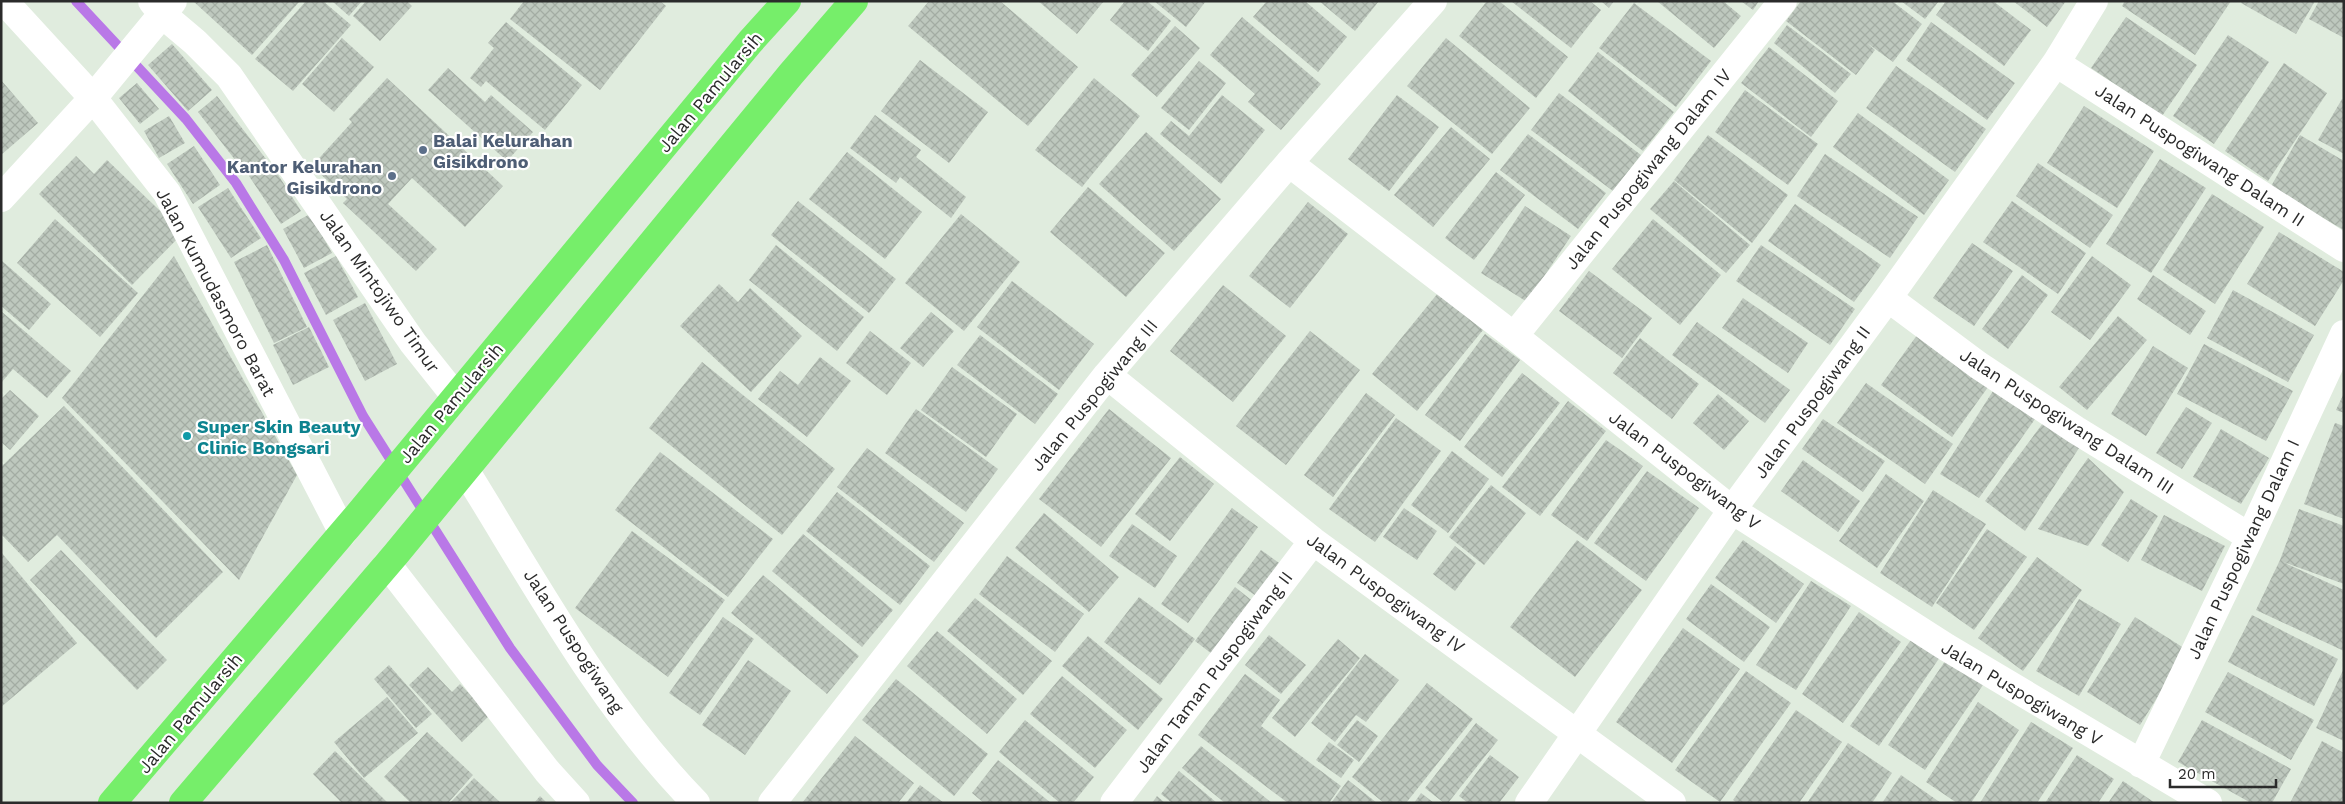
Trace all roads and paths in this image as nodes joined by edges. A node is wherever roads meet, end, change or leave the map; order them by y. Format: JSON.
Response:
{"nodes":[{"id":1,"x":4,"y":1,"type":"edge"},
{"id":2,"x":787,"y":1,"type":"edge"},
{"id":3,"x":854,"y":1,"type":"edge"},
{"id":4,"x":1433,"y":1,"type":"edge"},
{"id":5,"x":1782,"y":1,"type":"edge"},
{"id":6,"x":2094,"y":1,"type":"edge"},
{"id":7,"x":160,"y":12,"type":"edge"},
{"id":8,"x":2056,"y":63,"type":"junction"},
{"id":9,"x":98,"y":91,"type":"junction"},
{"id":10,"x":1289,"y":163,"type":"junction"},
{"id":11,"x":1,"y":198,"type":"edge"},
{"id":12,"x":2344,"y":248,"type":"edge"},
{"id":13,"x":1888,"y":298,"type":"junction"},
{"id":14,"x":2344,"y":334,"type":"edge"},
{"id":15,"x":1514,"y":336,"type":"junction"},
{"id":16,"x":1107,"y":375,"type":"junction"},
{"id":17,"x":449,"y":405,"type":"junction"},
{"id":18,"x":462,"y":474,"type":"junction"},
{"id":19,"x":1732,"y":510,"type":"junction"},
{"id":20,"x":350,"y":525,"type":"junction"},
{"id":21,"x":2250,"y":537,"type":"junction"},
{"id":22,"x":1313,"y":541,"type":"junction"},
{"id":23,"x":392,"y":559,"type":"junction"},
{"id":24,"x":1578,"y":733,"type":"junction"},
{"id":25,"x":2141,"y":764,"type":"junction"},
{"id":26,"x":112,"y":803,"type":"edge"},
{"id":27,"x":183,"y":803,"type":"edge"},
{"id":28,"x":576,"y":803,"type":"edge"},
{"id":29,"x":696,"y":803,"type":"edge"},
{"id":30,"x":772,"y":803,"type":"edge"},
{"id":31,"x":1114,"y":803,"type":"edge"},
{"id":32,"x":1529,"y":803,"type":"edge"},
{"id":33,"x":1672,"y":803,"type":"edge"},
{"id":34,"x":2208,"y":803,"type":"edge"}],
"edges":[{"from":1,"to":9,"type":"street","name":"Jalan Kumudasmoro Barat"},
{"from":2,"to":17,"type":"highway","name":"Jalan Pamularsih"},
{"from":3,"to":18,"type":"highway"},
{"from":4,"to":10,"type":"street","name":"Jalan Puspogiwang III"},
{"from":5,"to":15,"type":"street","name":"Jalan Puspogiwang Dalam IV"},
{"from":6,"to":8,"type":"street","name":"Jalan Puspogiwang II"},
{"from":7,"to":9,"type":"street"},
{"from":7,"to":17,"type":"street","name":"Jalan Mintojiwo Timur"},
{"from":8,"to":12,"type":"street","name":"Jalan Puspogiwang Dalam II"},
{"from":8,"to":13,"type":"street","name":"Jalan Puspogiwang II"},
{"from":9,"to":11,"type":"street"},
{"from":9,"to":20,"type":"street","name":"Jalan Kumudasmoro Barat"},
{"from":10,"to":15,"type":"street","name":"Jalan Puspogiwang V"},
{"from":10,"to":16,"type":"street","name":"Jalan Puspogiwang III"},
{"from":13,"to":19,"type":"street","name":"Jalan Puspogiwang II"},
{"from":13,"to":21,"type":"street","name":"Jalan Puspogiwang Dalam III"},
{"from":14,"to":21,"type":"street","name":"Jalan Puspogiwang Dalam I"},
{"from":15,"to":19,"type":"street","name":"Jalan Puspogiwang V"},
{"from":16,"to":22,"type":"street","name":"Jalan Puspogiwang IV"},
{"from":16,"to":30,"type":"street","name":"Jalan Puspogiwang III"},
{"from":17,"to":20,"type":"highway","name":"Jalan Pamularsih"},
{"from":18,"to":23,"type":"highway"},
{"from":18,"to":29,"type":"street","name":"Jalan Puspogiwang"},
{"from":19,"to":24,"type":"street","name":"Jalan Puspogiwang II"},
{"from":19,"to":25,"type":"street","name":"Jalan Puspogiwang V"},
{"from":20,"to":26,"type":"highway","name":"Jalan Pamularsih"},
{"from":21,"to":25,"type":"street","name":"Jalan Puspogiwang Dalam I"},
{"from":22,"to":24,"type":"street","name":"Jalan Puspogiwang IV"},
{"from":22,"to":31,"type":"street","name":"Jalan Taman Puspogiwang II"},
{"from":23,"to":27,"type":"highway"},
{"from":23,"to":28,"type":"street"},
{"from":24,"to":32,"type":"street","name":"Jalan Puspogiwang II"},
{"from":24,"to":33,"type":"street","name":"Jalan Puspogiwang IV"},
{"from":25,"to":34,"type":"street","name":"Jalan Puspogiwang V"}]}
